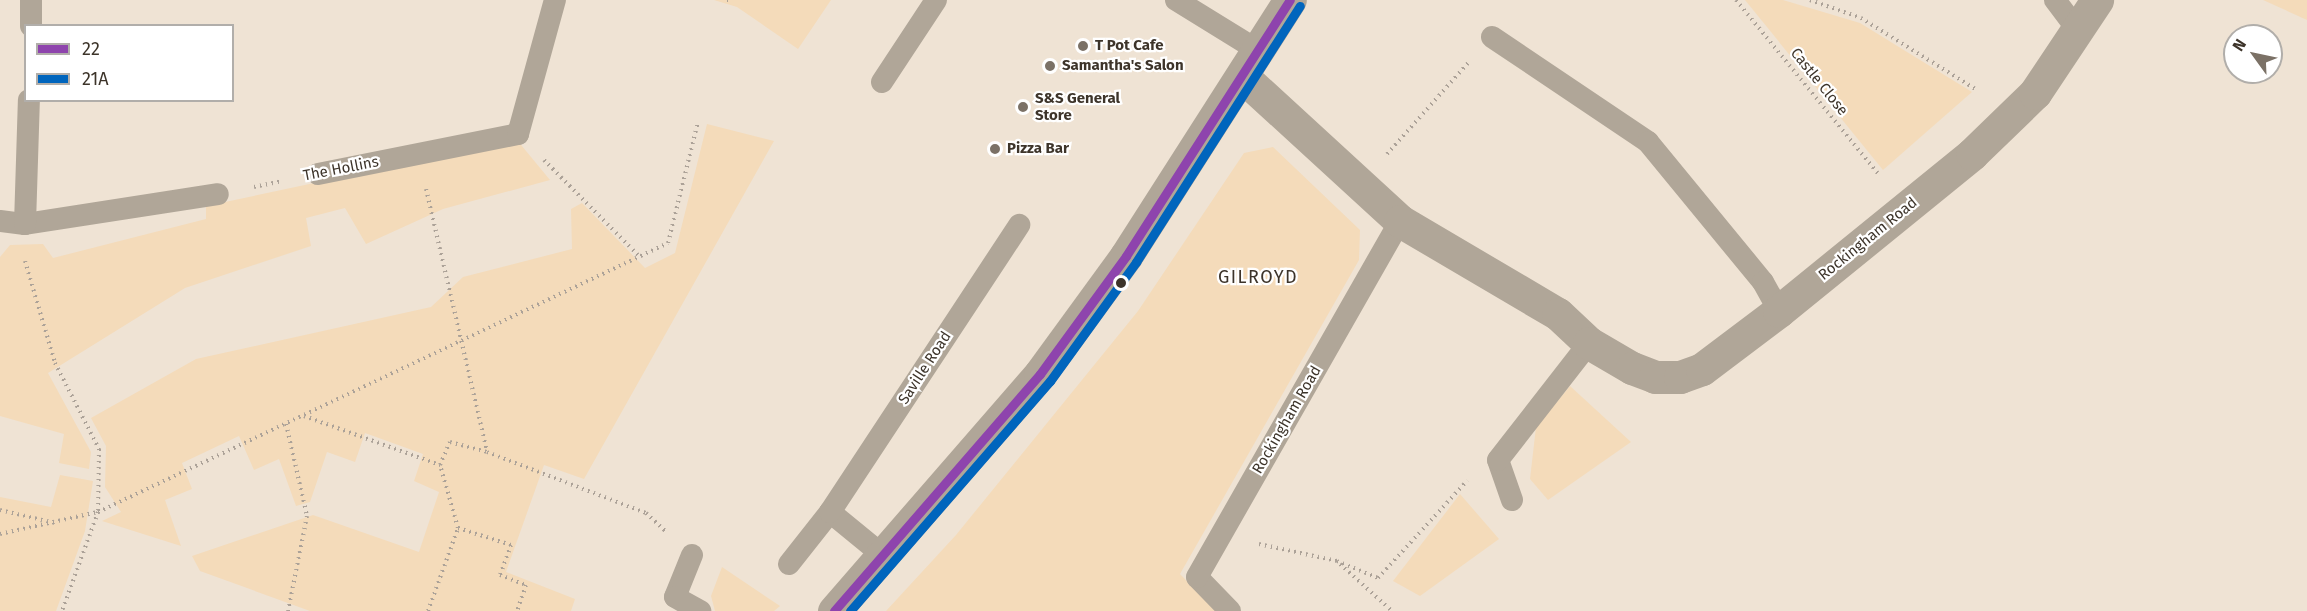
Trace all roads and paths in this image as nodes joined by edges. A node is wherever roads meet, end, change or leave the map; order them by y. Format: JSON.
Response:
{"nodes":[{"id":1,"x":31,"y":0,"type":"edge"},
{"id":2,"x":555,"y":0,"type":"edge"},
{"id":3,"x":936,"y":0,"type":"edge"},
{"id":4,"x":1176,"y":0,"type":"edge"},
{"id":5,"x":1290,"y":0,"type":"edge"},
{"id":6,"x":1736,"y":0,"type":"edge"},
{"id":7,"x":1810,"y":0,"type":"edge"},
{"id":8,"x":2055,"y":0,"type":"edge"},
{"id":9,"x":2097,"y":0,"type":"edge"},
{"id":10,"x":31,"y":24,"type":"edge"},
{"id":11,"x":2079,"y":32,"type":"junction"},
{"id":12,"x":1492,"y":37,"type":"joint"},
{"id":13,"x":1250,"y":63,"type":"junction"},
{"id":14,"x":882,"y":82,"type":"dead end"},
{"id":15,"x":1980,"y":92,"type":"dead end"},
{"id":16,"x":29,"y":102,"type":"edge"},
{"id":17,"x":698,"y":122,"type":"dead end"},
{"id":18,"x":518,"y":134,"type":"junction"},
{"id":19,"x":417,"y":154,"type":"junction"},
{"id":20,"x":318,"y":174,"type":"joint"},
{"id":21,"x":1883,"y":180,"type":"dead end"},
{"id":22,"x":1355,"y":185,"type":"junction"},
{"id":23,"x":218,"y":194,"type":"joint"},
{"id":24,"x":0,"y":221,"type":"edge"},
{"id":25,"x":1400,"y":221,"type":"junction"},
{"id":26,"x":25,"y":224,"type":"junction"},
{"id":27,"x":1019,"y":225,"type":"dead end"},
{"id":28,"x":640,"y":257,"type":"junction"},
{"id":29,"x":1779,"y":311,"type":"junction"},
{"id":30,"x":462,"y":341,"type":"junction"},
{"id":31,"x":1589,"y":343,"type":"junction"},
{"id":32,"x":303,"y":416,"type":"junction"},
{"id":33,"x":286,"y":424,"type":"junction"},
{"id":34,"x":487,"y":452,"type":"junction"},
{"id":35,"x":1498,"y":460,"type":"junction"},
{"id":36,"x":440,"y":465,"type":"junction"},
{"id":37,"x":1512,"y":500,"type":"dead end"},
{"id":38,"x":0,"y":510,"type":"edge"},
{"id":39,"x":98,"y":512,"type":"junction"},
{"id":40,"x":830,"y":512,"type":"junction"},
{"id":41,"x":58,"y":524,"type":"junction"},
{"id":42,"x":458,"y":528,"type":"junction"},
{"id":43,"x":0,"y":534,"type":"edge"},
{"id":44,"x":1221,"y":536,"type":"junction"},
{"id":45,"x":692,"y":555,"type":"joint"},
{"id":46,"x":885,"y":557,"type":"junction"},
{"id":47,"x":1337,"y":561,"type":"junction"},
{"id":48,"x":789,"y":564,"type":"dead end"},
{"id":49,"x":62,"y":611,"type":"edge"},
{"id":50,"x":288,"y":611,"type":"edge"},
{"id":51,"x":429,"y":611,"type":"edge"},
{"id":52,"x":517,"y":611,"type":"edge"},
{"id":53,"x":700,"y":611,"type":"edge"},
{"id":54,"x":834,"y":611,"type":"edge"},
{"id":55,"x":1230,"y":611,"type":"edge"},
{"id":56,"x":1392,"y":611,"type":"edge"}],
"edges":[{"from":1,"to":10,"type":"lane"},
{"from":2,"to":18,"type":"lane"},
{"from":3,"to":14,"type":"lane"},
{"from":4,"to":13,"type":"lane"},
{"from":5,"to":13,"type":"street"},
{"from":6,"to":21,"type":"path","name":"Castle Close"},
{"from":7,"to":15,"type":"path"},
{"from":8,"to":11,"type":"lane"},
{"from":9,"to":11,"type":"street","name":"Rockingham Road"},
{"from":11,"to":29,"type":"street","name":"Rockingham Road"},
{"from":12,"to":22,"type":"path"},
{"from":12,"to":29,"type":"lane"},
{"from":13,"to":22,"type":"street","name":"Rockingham Road"},
{"from":13,"to":46,"type":"street"},
{"from":16,"to":26,"type":"lane"},
{"from":17,"to":28,"type":"path"},
{"from":18,"to":19,"type":"lane","name":"The Hollins"},
{"from":18,"to":28,"type":"path"},
{"from":19,"to":20,"type":"lane","name":"The Hollins"},
{"from":19,"to":30,"type":"path"},
{"from":20,"to":23,"type":"path","name":"The Hollins"},
{"from":22,"to":25,"type":"street","name":"Rockingham Road"},
{"from":23,"to":26,"type":"lane"},
{"from":24,"to":26,"type":"lane"},
{"from":25,"to":31,"type":"street","name":"Rockingham Road"},
{"from":25,"to":44,"type":"lane","name":"Rockingham Road"},
{"from":26,"to":39,"type":"path"},
{"from":27,"to":40,"type":"lane","name":"Saville Road"},
{"from":28,"to":30,"type":"path"},
{"from":29,"to":31,"type":"street","name":"Rockingham Road"},
{"from":30,"to":32,"type":"path"},
{"from":30,"to":34,"type":"path"},
{"from":31,"to":35,"type":"lane"},
{"from":32,"to":33,"type":"path"},
{"from":32,"to":36,"type":"path"},
{"from":33,"to":39,"type":"path"},
{"from":33,"to":50,"type":"path"},
{"from":34,"to":36,"type":"path"},
{"from":34,"to":45,"type":"path"},
{"from":35,"to":37,"type":"lane"},
{"from":35,"to":47,"type":"path"},
{"from":36,"to":42,"type":"path"},
{"from":38,"to":41,"type":"path"},
{"from":39,"to":41,"type":"path"},
{"from":39,"to":49,"type":"path"},
{"from":40,"to":46,"type":"lane"},
{"from":40,"to":48,"type":"lane","name":"Saville Road"},
{"from":41,"to":43,"type":"path"},
{"from":42,"to":51,"type":"path"},
{"from":42,"to":52,"type":"path"},
{"from":44,"to":47,"type":"path"},
{"from":44,"to":55,"type":"lane","name":"Rockingham Road"},
{"from":45,"to":53,"type":"lane"},
{"from":46,"to":54,"type":"street"},
{"from":47,"to":56,"type":"path"}]}
